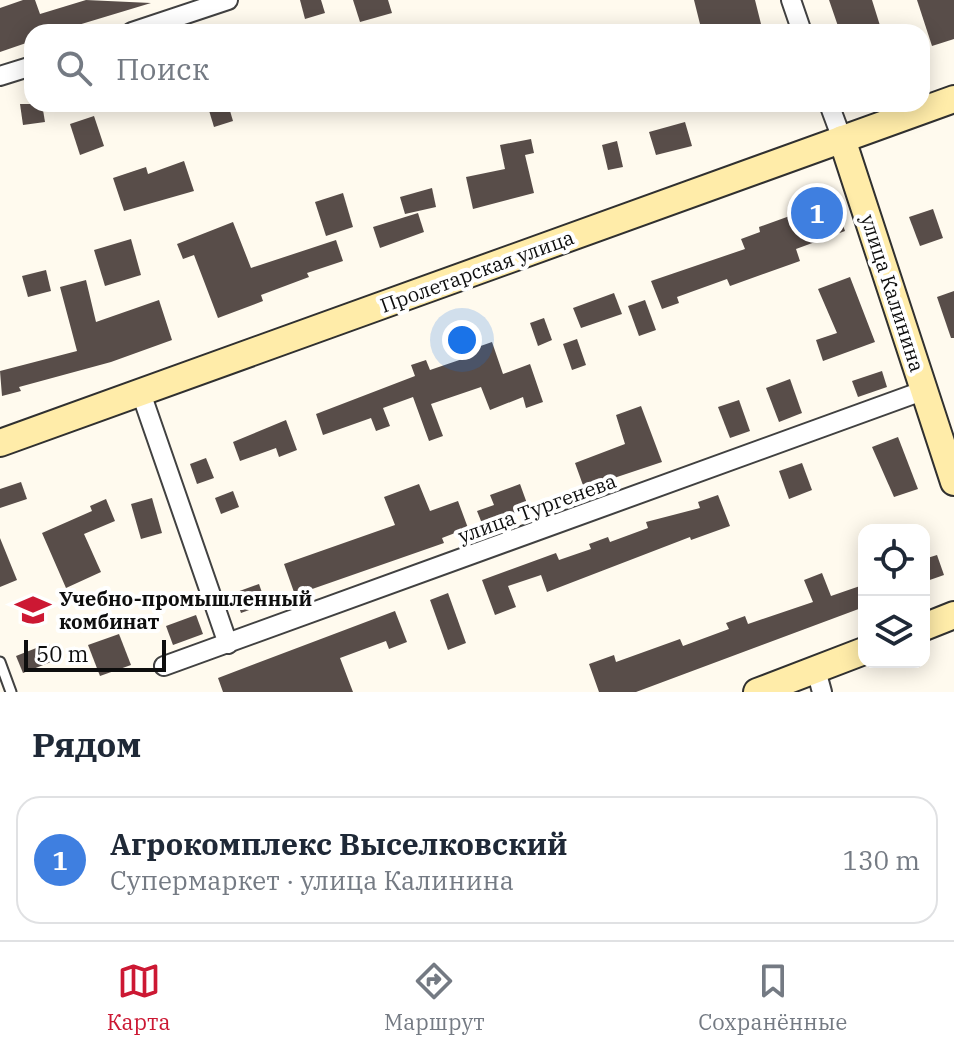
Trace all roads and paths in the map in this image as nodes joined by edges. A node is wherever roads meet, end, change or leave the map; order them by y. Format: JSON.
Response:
{"nodes":[{"id":1,"x":228,"y":0,"type":"edge"},
{"id":2,"x":791,"y":0,"type":"edge"},
{"id":3,"x":156,"y":24,"type":"edge"},
{"id":4,"x":799,"y":24,"type":"edge"},
{"id":5,"x":24,"y":68,"type":"edge"},
{"id":6,"x":0,"y":76,"type":"edge"},
{"id":7,"x":954,"y":99,"type":"edge"},
{"id":8,"x":930,"y":108,"type":"edge"},
{"id":9,"x":832,"y":112,"type":"edge"},
{"id":10,"x":918,"y":112,"type":"edge"},
{"id":11,"x":842,"y":139,"type":"junction"},
{"id":12,"x":925,"y":390,"type":"junction"},
{"id":13,"x":141,"y":393,"type":"junction"},
{"id":14,"x":0,"y":443,"type":"edge"},
{"id":15,"x":954,"y":482,"type":"edge"},
{"id":16,"x":954,"y":615,"type":"edge"},
{"id":17,"x":930,"y":625,"type":"edge"},
{"id":18,"x":228,"y":644,"type":"junction"},
{"id":19,"x":858,"y":655,"type":"edge"},
{"id":20,"x":0,"y":662,"type":"edge"},
{"id":21,"x":164,"y":666,"type":"dead end"},
{"id":22,"x":819,"y":681,"type":"edge"},
{"id":23,"x":11,"y":692,"type":"edge"},
{"id":24,"x":757,"y":692,"type":"edge"}],
"edges":[{"from":1,"to":3,"type":"street"},
{"from":2,"to":4,"type":"street"},
{"from":5,"to":6,"type":"street"},
{"from":7,"to":8,"type":"street","name":"Пролетарская улица"},
{"from":9,"to":11,"type":"street","name":"улица Калинина"},
{"from":10,"to":11,"type":"street","name":"Пролетарская улица"},
{"from":11,"to":12,"type":"street","name":"улица Калинина"},
{"from":11,"to":13,"type":"street","name":"Пролетарская улица"},
{"from":12,"to":15,"type":"street","name":"улица Калинина"},
{"from":12,"to":18,"type":"street","name":"улица Тургенева"},
{"from":13,"to":14,"type":"street","name":"Пролетарская улица"},
{"from":13,"to":18,"type":"street"},
{"from":16,"to":17,"type":"street"},
{"from":18,"to":21,"type":"street","name":"улица Тургенева"},
{"from":19,"to":22,"type":"street"},
{"from":20,"to":23,"type":"lane"},
{"from":22,"to":24,"type":"street"}]}
